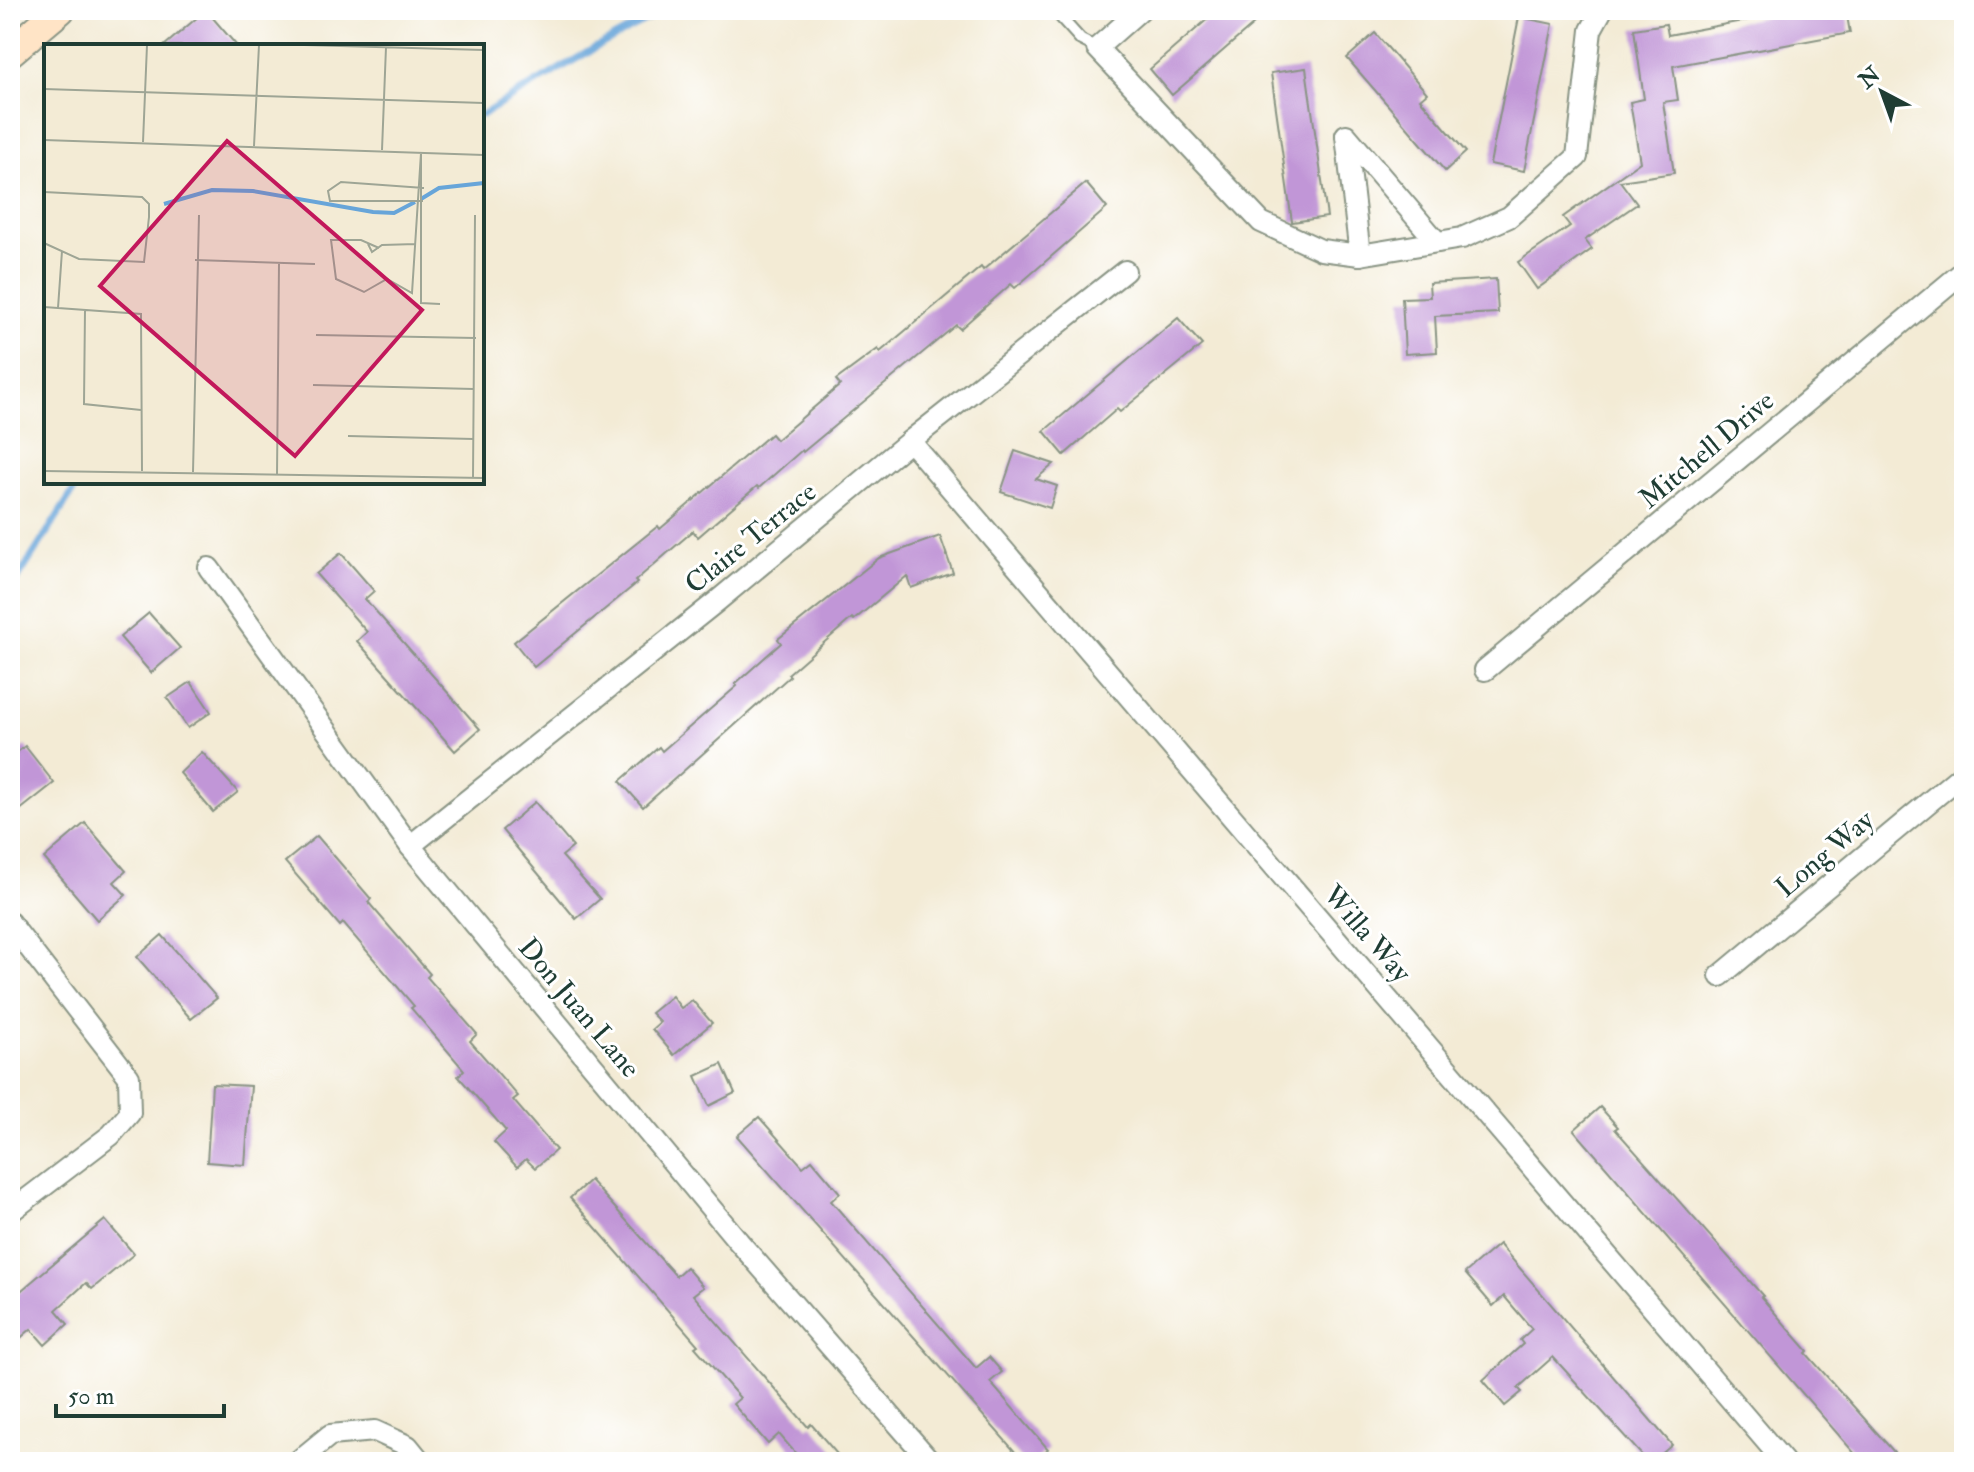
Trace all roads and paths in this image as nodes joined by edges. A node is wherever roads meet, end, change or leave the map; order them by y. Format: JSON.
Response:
{"nodes":[{"id":1,"x":60,"y":10,"type":"edge"},
{"id":2,"x":1054,"y":10,"type":"edge"},
{"id":3,"x":1140,"y":10,"type":"edge"},
{"id":4,"x":1602,"y":10,"type":"edge"},
{"id":5,"x":1097,"y":48,"type":"junction"},
{"id":6,"x":10,"y":52,"type":"edge"},
{"id":7,"x":1437,"y":242,"type":"junction"},
{"id":8,"x":1360,"y":255,"type":"junction"},
{"id":9,"x":1125,"y":271,"type":"dead end"},
{"id":10,"x":1964,"y":271,"type":"edge"},
{"id":11,"x":910,"y":441,"type":"junction"},
{"id":12,"x":209,"y":568,"type":"dead end"},
{"id":13,"x":1485,"y":670,"type":"dead end"},
{"id":14,"x":1964,"y":773,"type":"edge"},
{"id":15,"x":410,"y":846,"type":"junction"},
{"id":16,"x":10,"y":923,"type":"edge"},
{"id":17,"x":1720,"y":976,"type":"dead end"},
{"id":18,"x":10,"y":1212,"type":"edge"},
{"id":19,"x":421,"y":1461,"type":"edge"},
{"id":20,"x":297,"y":1462,"type":"edge"},
{"id":21,"x":931,"y":1462,"type":"edge"},
{"id":22,"x":1784,"y":1462,"type":"edge"}],
"edges":[{"from":1,"to":6,"type":"main road"},
{"from":2,"to":5,"type":"lane"},
{"from":3,"to":5,"type":"street"},
{"from":4,"to":7,"type":"street"},
{"from":5,"to":8,"type":"street"},
{"from":7,"to":8,"type":"street"},
{"from":7,"to":8,"type":"street"},
{"from":9,"to":11,"type":"street","name":"Claire Terrace"},
{"from":10,"to":13,"type":"street","name":"Mitchell Drive"},
{"from":11,"to":15,"type":"street","name":"Claire Terrace"},
{"from":11,"to":22,"type":"street","name":"Willa Way"},
{"from":12,"to":15,"type":"street","name":"Don Juan Lane"},
{"from":14,"to":17,"type":"street","name":"Long Way"},
{"from":15,"to":21,"type":"street","name":"Don Juan Lane"},
{"from":16,"to":18,"type":"street"},
{"from":19,"to":20,"type":"street"}]}
